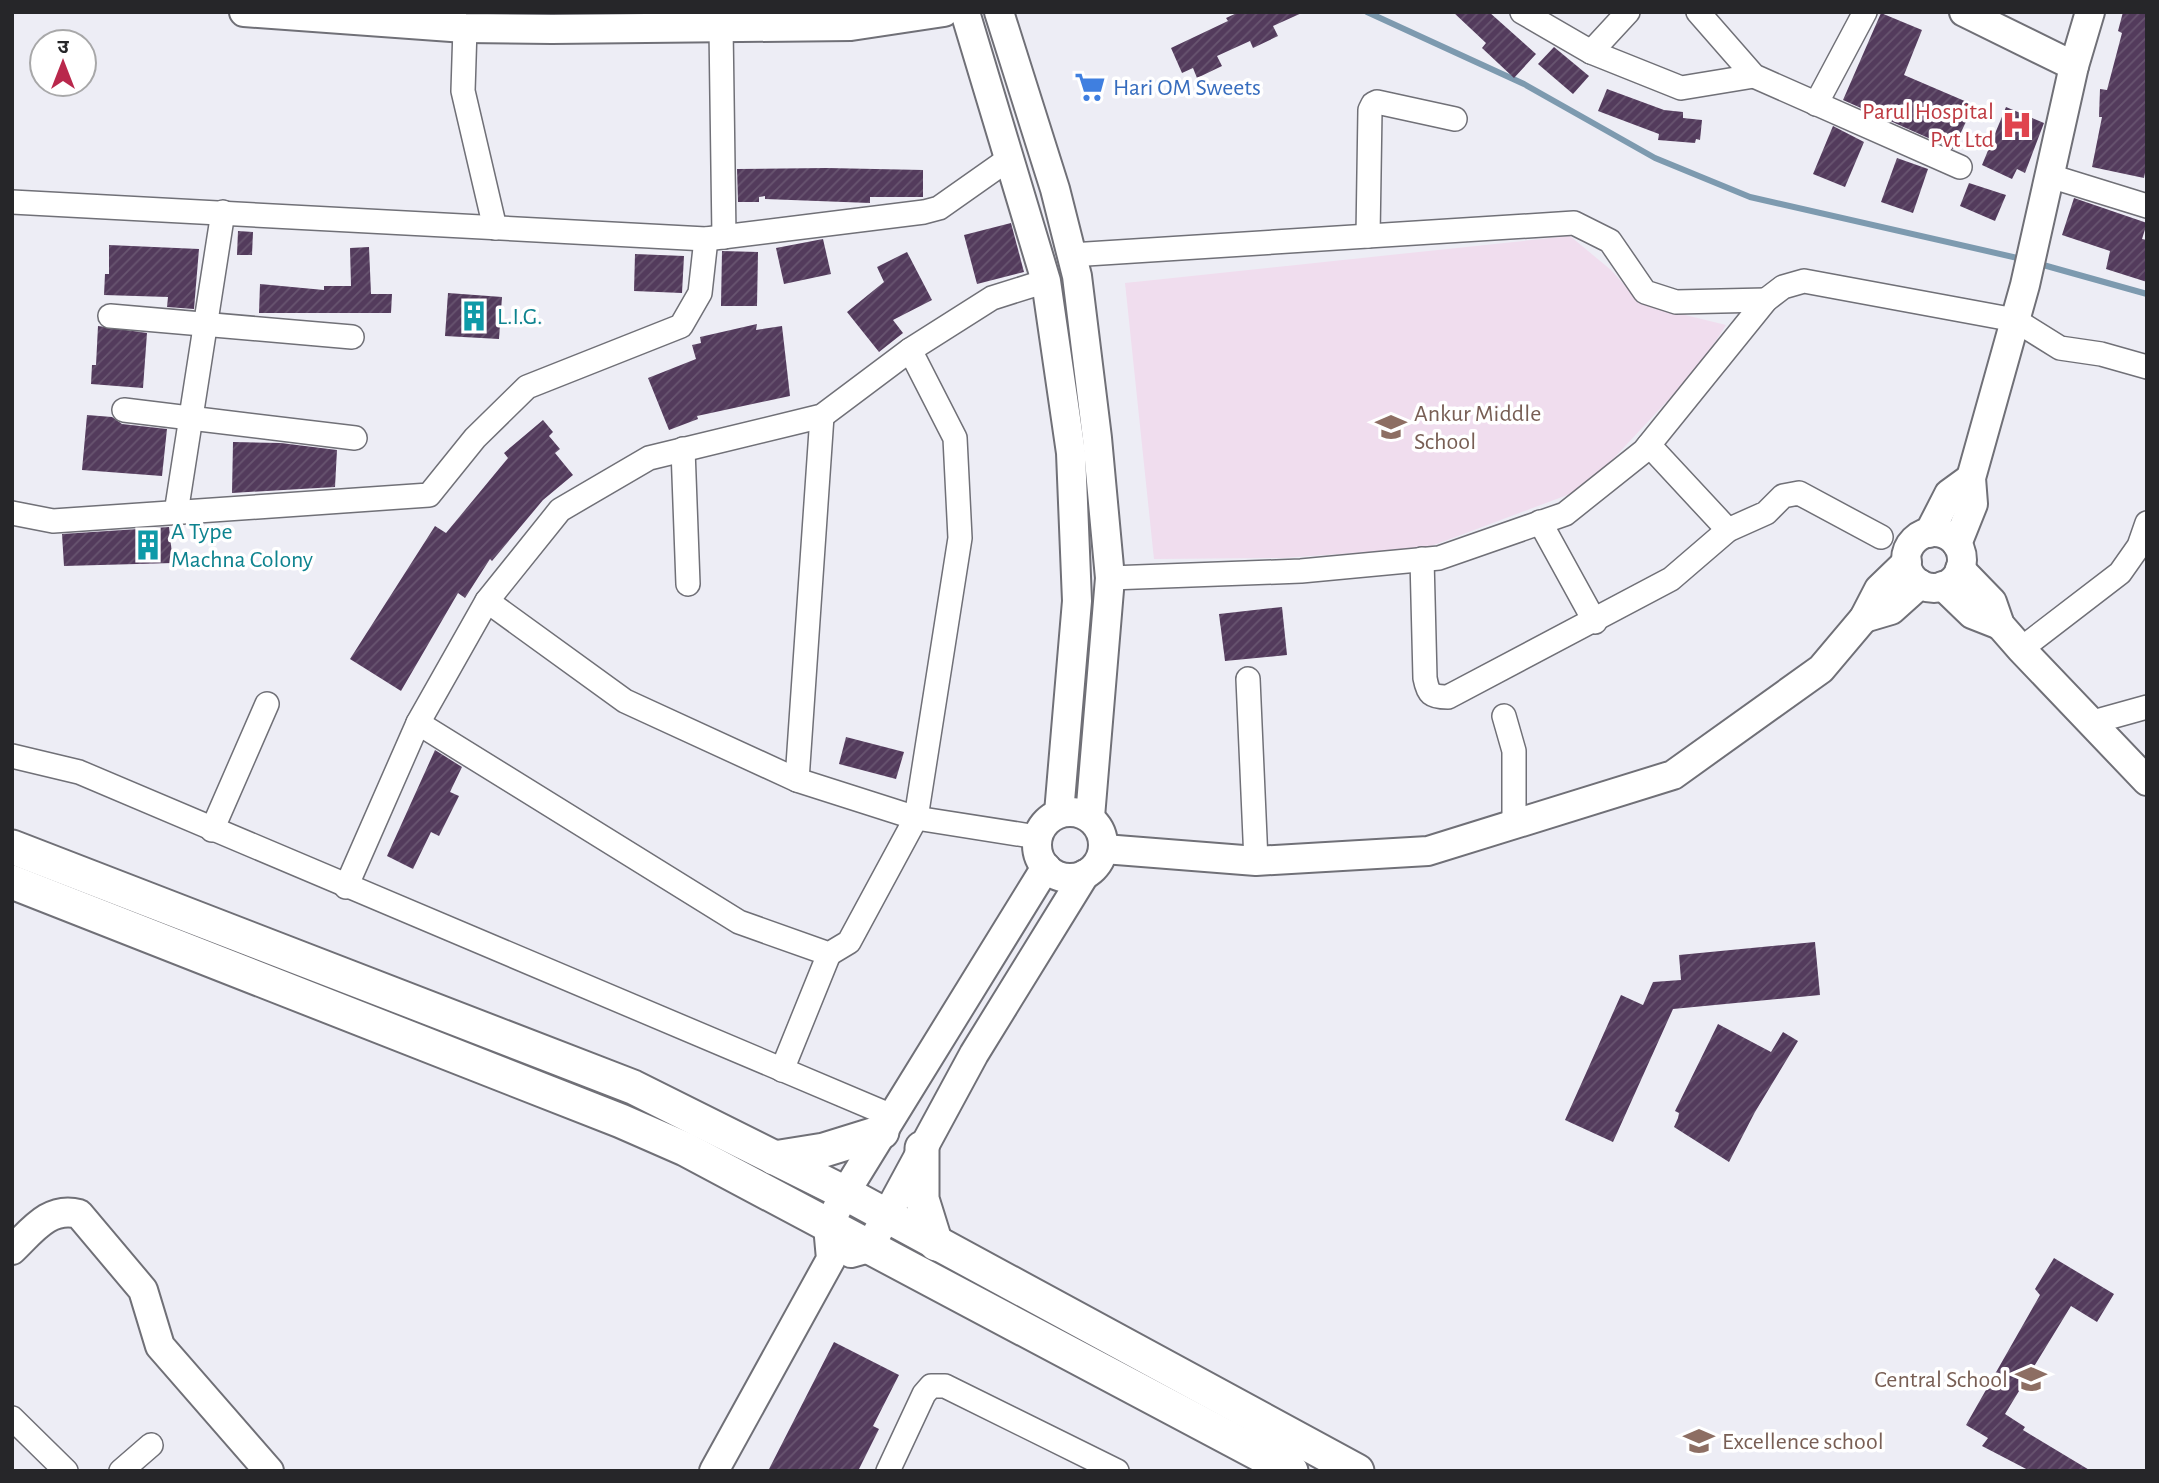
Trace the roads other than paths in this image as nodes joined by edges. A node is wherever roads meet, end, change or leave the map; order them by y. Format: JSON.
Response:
{"nodes":[{"id":1,"x":244,"y":12,"type":"edge"},
{"id":2,"x":944,"y":12,"type":"edge"},
{"id":3,"x":965,"y":12,"type":"edge"},
{"id":4,"x":999,"y":12,"type":"edge"},
{"id":5,"x":1522,"y":12,"type":"edge"},
{"id":6,"x":1628,"y":12,"type":"edge"},
{"id":7,"x":1698,"y":12,"type":"edge"},
{"id":8,"x":1865,"y":12,"type":"edge"},
{"id":9,"x":1964,"y":12,"type":"edge"},
{"id":10,"x":2091,"y":12,"type":"edge"},
{"id":11,"x":346,"y":15,"type":"edge"},
{"id":12,"x":848,"y":19,"type":"edge"},
{"id":13,"x":551,"y":20,"type":"edge"},
{"id":14,"x":721,"y":27,"type":"junction"},
{"id":15,"x":465,"y":28,"type":"junction"},
{"id":16,"x":1591,"y":52,"type":"junction"},
{"id":17,"x":2074,"y":66,"type":"junction"},
{"id":18,"x":1754,"y":76,"type":"junction"},
{"id":19,"x":1816,"y":104,"type":"junction"},
{"id":20,"x":1455,"y":119,"type":"dead end"},
{"id":21,"x":1010,"y":158,"type":"junction"},
{"id":22,"x":1960,"y":167,"type":"dead end"},
{"id":23,"x":2050,"y":176,"type":"junction"},
{"id":24,"x":12,"y":202,"type":"edge"},
{"id":25,"x":2147,"y":206,"type":"edge"},
{"id":26,"x":223,"y":212,"type":"junction"},
{"id":27,"x":495,"y":228,"type":"junction"},
{"id":28,"x":1368,"y":236,"type":"junction"},
{"id":29,"x":715,"y":238,"type":"junction"},
{"id":30,"x":1071,"y":255,"type":"junction"},
{"id":31,"x":1046,"y":281,"type":"junction"},
{"id":32,"x":1766,"y":300,"type":"junction"},
{"id":33,"x":110,"y":316,"type":"dead end"},
{"id":34,"x":2015,"y":320,"type":"junction"},
{"id":35,"x":205,"y":325,"type":"junction"},
{"id":36,"x":352,"y":337,"type":"dead end"},
{"id":37,"x":910,"y":349,"type":"junction"},
{"id":38,"x":2147,"y":367,"type":"edge"},
{"id":39,"x":124,"y":410,"type":"dead end"},
{"id":40,"x":822,"y":416,"type":"junction"},
{"id":41,"x":192,"y":418,"type":"junction"},
{"id":42,"x":355,"y":438,"type":"dead end"},
{"id":43,"x":1649,"y":445,"type":"junction"},
{"id":44,"x":683,"y":449,"type":"junction"},
{"id":45,"x":1971,"y":478,"type":"junction"},
{"id":46,"x":12,"y":513,"type":"edge"},
{"id":47,"x":176,"y":513,"type":"junction"},
{"id":48,"x":1541,"y":522,"type":"junction"},
{"id":49,"x":2147,"y":523,"type":"edge"},
{"id":50,"x":1728,"y":530,"type":"junction"},
{"id":51,"x":1881,"y":537,"type":"dead end"},
{"id":52,"x":1422,"y":559,"type":"junction"},
{"id":53,"x":1937,"y":569,"type":"junction"},
{"id":54,"x":1110,"y":578,"type":"junction"},
{"id":55,"x":688,"y":584,"type":"dead end"},
{"id":56,"x":487,"y":601,"type":"junction"},
{"id":57,"x":1595,"y":622,"type":"junction"},
{"id":58,"x":2021,"y":649,"type":"junction"},
{"id":59,"x":1248,"y":679,"type":"dead end"},
{"id":60,"x":267,"y":704,"type":"dead end"},
{"id":61,"x":2147,"y":707,"type":"edge"},
{"id":62,"x":1504,"y":716,"type":"dead end"},
{"id":63,"x":2093,"y":722,"type":"junction"},
{"id":64,"x":418,"y":723,"type":"junction"},
{"id":65,"x":12,"y":756,"type":"edge"},
{"id":66,"x":797,"y":780,"type":"junction"},
{"id":67,"x":2147,"y":781,"type":"edge"},
{"id":68,"x":1059,"y":813,"type":"junction"},
{"id":69,"x":1090,"y":817,"type":"junction"},
{"id":70,"x":916,"y":818,"type":"junction"},
{"id":71,"x":1514,"y":825,"type":"junction"},
{"id":72,"x":212,"y":830,"type":"junction"},
{"id":73,"x":1037,"y":837,"type":"junction"},
{"id":74,"x":12,"y":847,"type":"edge"},
{"id":75,"x":1104,"y":849,"type":"junction"},
{"id":76,"x":1256,"y":861,"type":"junction"},
{"id":77,"x":1046,"y":867,"type":"junction"},
{"id":78,"x":1085,"y":874,"type":"junction"},
{"id":79,"x":12,"y":882,"type":"edge"},
{"id":80,"x":346,"y":887,"type":"junction"},
{"id":81,"x":829,"y":954,"type":"junction"},
{"id":82,"x":492,"y":1033,"type":"junction"},
{"id":83,"x":479,"y":1066,"type":"junction"},
{"id":84,"x":782,"y":1070,"type":"junction"},
{"id":85,"x":887,"y":1124,"type":"junction"},
{"id":86,"x":693,"y":1136,"type":"junction"},
{"id":87,"x":922,"y":1147,"type":"junction"},
{"id":88,"x":774,"y":1158,"type":"junction"},
{"id":89,"x":845,"y":1193,"type":"junction"},
{"id":90,"x":886,"y":1216,"type":"junction"},
{"id":91,"x":828,"y":1226,"type":"junction"},
{"id":92,"x":936,"y":1244,"type":"junction"},
{"id":93,"x":869,"y":1248,"type":"junction"},
{"id":94,"x":12,"y":1250,"type":"edge"},
{"id":95,"x":831,"y":1259,"type":"junction"},
{"id":96,"x":12,"y":1418,"type":"edge"},
{"id":97,"x":151,"y":1445,"type":"dead end"},
{"id":98,"x":66,"y":1471,"type":"edge"},
{"id":99,"x":121,"y":1471,"type":"edge"},
{"id":100,"x":269,"y":1471,"type":"edge"},
{"id":101,"x":714,"y":1471,"type":"edge"},
{"id":102,"x":888,"y":1471,"type":"edge"},
{"id":103,"x":1117,"y":1471,"type":"edge"},
{"id":104,"x":1291,"y":1471,"type":"edge"},
{"id":105,"x":1357,"y":1471,"type":"edge"}],
"edges":[{"from":1,"to":11,"type":"street"},
{"from":2,"to":12,"type":"street"},
{"from":3,"to":21,"type":"street"},
{"from":4,"to":30,"type":"street"},
{"from":5,"to":16,"type":"street"},
{"from":6,"to":16,"type":"street"},
{"from":7,"to":18,"type":"street"},
{"from":8,"to":19,"type":"street"},
{"from":9,"to":17,"type":"street"},
{"from":10,"to":17,"type":"street"},
{"from":11,"to":15,"type":"street"},
{"from":12,"to":14,"type":"street"},
{"from":13,"to":14,"type":"street"},
{"from":13,"to":15,"type":"street"},
{"from":14,"to":29,"type":"street"},
{"from":15,"to":27,"type":"street"},
{"from":16,"to":18,"type":"street"},
{"from":17,"to":23,"type":"street"},
{"from":18,"to":19,"type":"street"},
{"from":19,"to":22,"type":"street"},
{"from":20,"to":28,"type":"street"},
{"from":21,"to":29,"type":"street"},
{"from":21,"to":31,"type":"street"},
{"from":23,"to":25,"type":"street"},
{"from":23,"to":34,"type":"street"},
{"from":24,"to":26,"type":"street"},
{"from":26,"to":27,"type":"street"},
{"from":26,"to":35,"type":"street"},
{"from":27,"to":29,"type":"street"},
{"from":28,"to":30,"type":"street"},
{"from":28,"to":32,"type":"street"},
{"from":29,"to":47,"type":"street"},
{"from":30,"to":54,"type":"street"},
{"from":31,"to":37,"type":"street"},
{"from":31,"to":68,"type":"street"},
{"from":32,"to":34,"type":"street"},
{"from":32,"to":43,"type":"street"},
{"from":33,"to":35,"type":"street"},
{"from":34,"to":38,"type":"street"},
{"from":34,"to":45,"type":"street"},
{"from":35,"to":36,"type":"street"},
{"from":35,"to":41,"type":"street"},
{"from":37,"to":40,"type":"street"},
{"from":37,"to":70,"type":"street"},
{"from":39,"to":41,"type":"street"},
{"from":40,"to":44,"type":"street"},
{"from":40,"to":66,"type":"street"},
{"from":41,"to":42,"type":"street"},
{"from":41,"to":47,"type":"street"},
{"from":43,"to":48,"type":"street"},
{"from":43,"to":50,"type":"street"},
{"from":44,"to":55,"type":"street"},
{"from":44,"to":56,"type":"street"},
{"from":45,"to":53,"type":"street"},
{"from":45,"to":53,"type":"street"},
{"from":46,"to":47,"type":"street"},
{"from":48,"to":52,"type":"street"},
{"from":48,"to":57,"type":"street"},
{"from":49,"to":58,"type":"street"},
{"from":50,"to":51,"type":"street"},
{"from":50,"to":57,"type":"street"},
{"from":52,"to":54,"type":"street"},
{"from":52,"to":57,"type":"street"},
{"from":53,"to":58,"type":"street"},
{"from":53,"to":71,"type":"street"},
{"from":54,"to":69,"type":"street"},
{"from":56,"to":64,"type":"street"},
{"from":56,"to":66,"type":"street"},
{"from":58,"to":63,"type":"street"},
{"from":59,"to":76,"type":"street"},
{"from":60,"to":72,"type":"street"},
{"from":61,"to":63,"type":"street"},
{"from":62,"to":71,"type":"street"},
{"from":63,"to":67,"type":"street"},
{"from":64,"to":80,"type":"street"},
{"from":64,"to":81,"type":"street"},
{"from":65,"to":72,"type":"street"},
{"from":66,"to":70,"type":"street"},
{"from":68,"to":69,"type":"street"},
{"from":68,"to":73,"type":"street"},
{"from":69,"to":75,"type":"street"},
{"from":70,"to":73,"type":"street"},
{"from":70,"to":81,"type":"street"},
{"from":71,"to":76,"type":"street"},
{"from":72,"to":80,"type":"street"},
{"from":73,"to":77,"type":"street"},
{"from":74,"to":82,"type":"main road"},
{"from":75,"to":76,"type":"street"},
{"from":75,"to":78,"type":"street"},
{"from":77,"to":78,"type":"street"},
{"from":77,"to":85,"type":"street"},
{"from":78,"to":87,"type":"street"},
{"from":79,"to":83,"type":"main road"},
{"from":80,"to":84,"type":"street"},
{"from":81,"to":84,"type":"street"},
{"from":82,"to":83,"type":"main road"},
{"from":82,"to":86,"type":"main road"},
{"from":83,"to":86,"type":"main road"},
{"from":84,"to":85,"type":"street"},
{"from":85,"to":88,"type":"main road"},
{"from":85,"to":89,"type":"street"},
{"from":86,"to":88,"type":"main road"},
{"from":86,"to":91,"type":"main road"},
{"from":87,"to":90,"type":"street"},
{"from":87,"to":92,"type":"main road"},
{"from":88,"to":89,"type":"main road"},
{"from":89,"to":90,"type":"main road"},
{"from":89,"to":91,"type":"street"},
{"from":90,"to":92,"type":"main road"},
{"from":90,"to":93,"type":"street"},
{"from":91,"to":93,"type":"main road"},
{"from":91,"to":95,"type":"street"},
{"from":92,"to":105,"type":"main road"},
{"from":93,"to":95,"type":"street"},
{"from":93,"to":104,"type":"main road"},
{"from":94,"to":100,"type":"street"},
{"from":95,"to":101,"type":"street"},
{"from":96,"to":98,"type":"street"},
{"from":97,"to":99,"type":"street"},
{"from":102,"to":103,"type":"street"}]}
